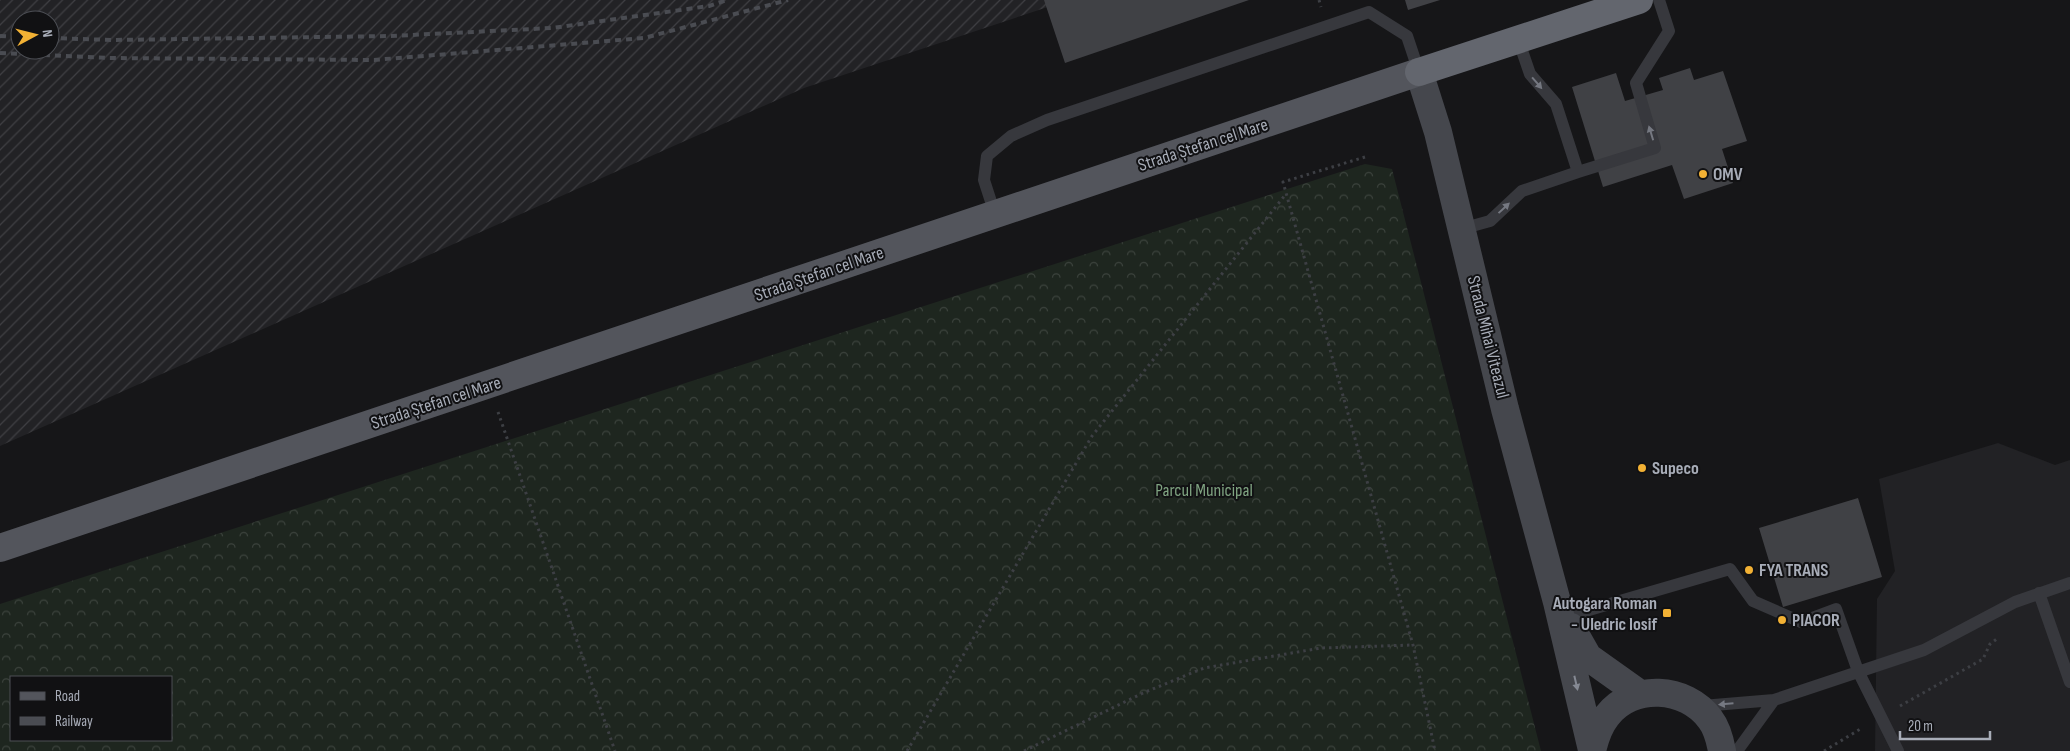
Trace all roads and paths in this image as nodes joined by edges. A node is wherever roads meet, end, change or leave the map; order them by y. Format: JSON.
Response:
{"nodes":[{"id":1,"x":1639,"y":0,"type":"edge"},
{"id":2,"x":1659,"y":0,"type":"edge"},
{"id":3,"x":1518,"y":39,"type":"junction"},
{"id":4,"x":1419,"y":72,"type":"junction"},
{"id":5,"x":1365,"y":156,"type":"dead end"},
{"id":6,"x":1578,"y":172,"type":"junction"},
{"id":7,"x":1286,"y":194,"type":"junction"},
{"id":8,"x":994,"y":214,"type":"junction"},
{"id":9,"x":1461,"y":229,"type":"junction"},
{"id":10,"x":489,"y":386,"type":"junction"},
{"id":11,"x":0,"y":548,"type":"edge"},
{"id":12,"x":2070,"y":583,"type":"edge"},
{"id":13,"x":2039,"y":594,"type":"junction"},
{"id":14,"x":1561,"y":609,"type":"junction"},
{"id":15,"x":2003,"y":634,"type":"dead end"},
{"id":16,"x":1413,"y":645,"type":"junction"},
{"id":17,"x":1858,"y":671,"type":"junction"},
{"id":18,"x":2070,"y":682,"type":"edge"},
{"id":19,"x":1640,"y":694,"type":"junction"},
{"id":20,"x":1680,"y":696,"type":"junction"},
{"id":21,"x":1774,"y":700,"type":"junction"},
{"id":22,"x":1881,"y":717,"type":"junction"},
{"id":23,"x":1592,"y":750,"type":"edge"},
{"id":24,"x":615,"y":751,"type":"edge"},
{"id":25,"x":907,"y":751,"type":"edge"},
{"id":26,"x":1024,"y":751,"type":"edge"},
{"id":27,"x":1435,"y":751,"type":"edge"},
{"id":28,"x":1722,"y":751,"type":"edge"},
{"id":29,"x":1737,"y":751,"type":"edge"},
{"id":30,"x":1824,"y":751,"type":"edge"},
{"id":31,"x":1898,"y":751,"type":"edge"}],
"edges":[{"from":1,"to":3,"type":"highway","name":"Strada Ștefan cel Mare"},
{"from":6,"to":2,"type":"lane","one_way":true},
{"from":3,"to":4,"type":"highway","name":"Strada Ștefan cel Mare"},
{"from":3,"to":6,"type":"lane","one_way":true},
{"from":4,"to":8,"type":"main road","name":"Strada Ștefan cel Mare"},
{"from":4,"to":8,"type":"lane"},
{"from":4,"to":9,"type":"street","name":"Strada Mihai Viteazul"},
{"from":5,"to":7,"type":"path"},
{"from":9,"to":6,"type":"lane","one_way":true},
{"from":7,"to":16,"type":"path"},
{"from":7,"to":25,"type":"path"},
{"from":8,"to":10,"type":"main road","name":"Strada Ștefan cel Mare"},
{"from":9,"to":14,"type":"street","name":"Strada Mihai Viteazul"},
{"from":10,"to":11,"type":"main road","name":"Strada Ștefan cel Mare"},
{"from":10,"to":24,"type":"path"},
{"from":12,"to":13,"type":"lane"},
{"from":13,"to":17,"type":"lane"},
{"from":13,"to":18,"type":"lane"},
{"from":14,"to":17,"type":"lane"},
{"from":14,"to":19,"type":"street","name":"Strada Mihai Viteazul"},
{"from":14,"to":23,"type":"street","name":"Strada Mihai Viteazul","one_way":true},
{"from":15,"to":22,"type":"path"},
{"from":16,"to":26,"type":"path"},
{"from":16,"to":27,"type":"path"},
{"from":17,"to":21,"type":"lane"},
{"from":17,"to":22,"type":"lane"},
{"from":19,"to":20,"type":"street","name":"Strada Mihai Viteazul"},
{"from":19,"to":23,"type":"street","name":"Strada Mihai Viteazul"},
{"from":21,"to":20,"type":"lane","one_way":true},
{"from":20,"to":28,"type":"street","name":"Strada Mihai Viteazul"},
{"from":21,"to":29,"type":"lane"},
{"from":22,"to":30,"type":"path"},
{"from":22,"to":31,"type":"lane"}]}
